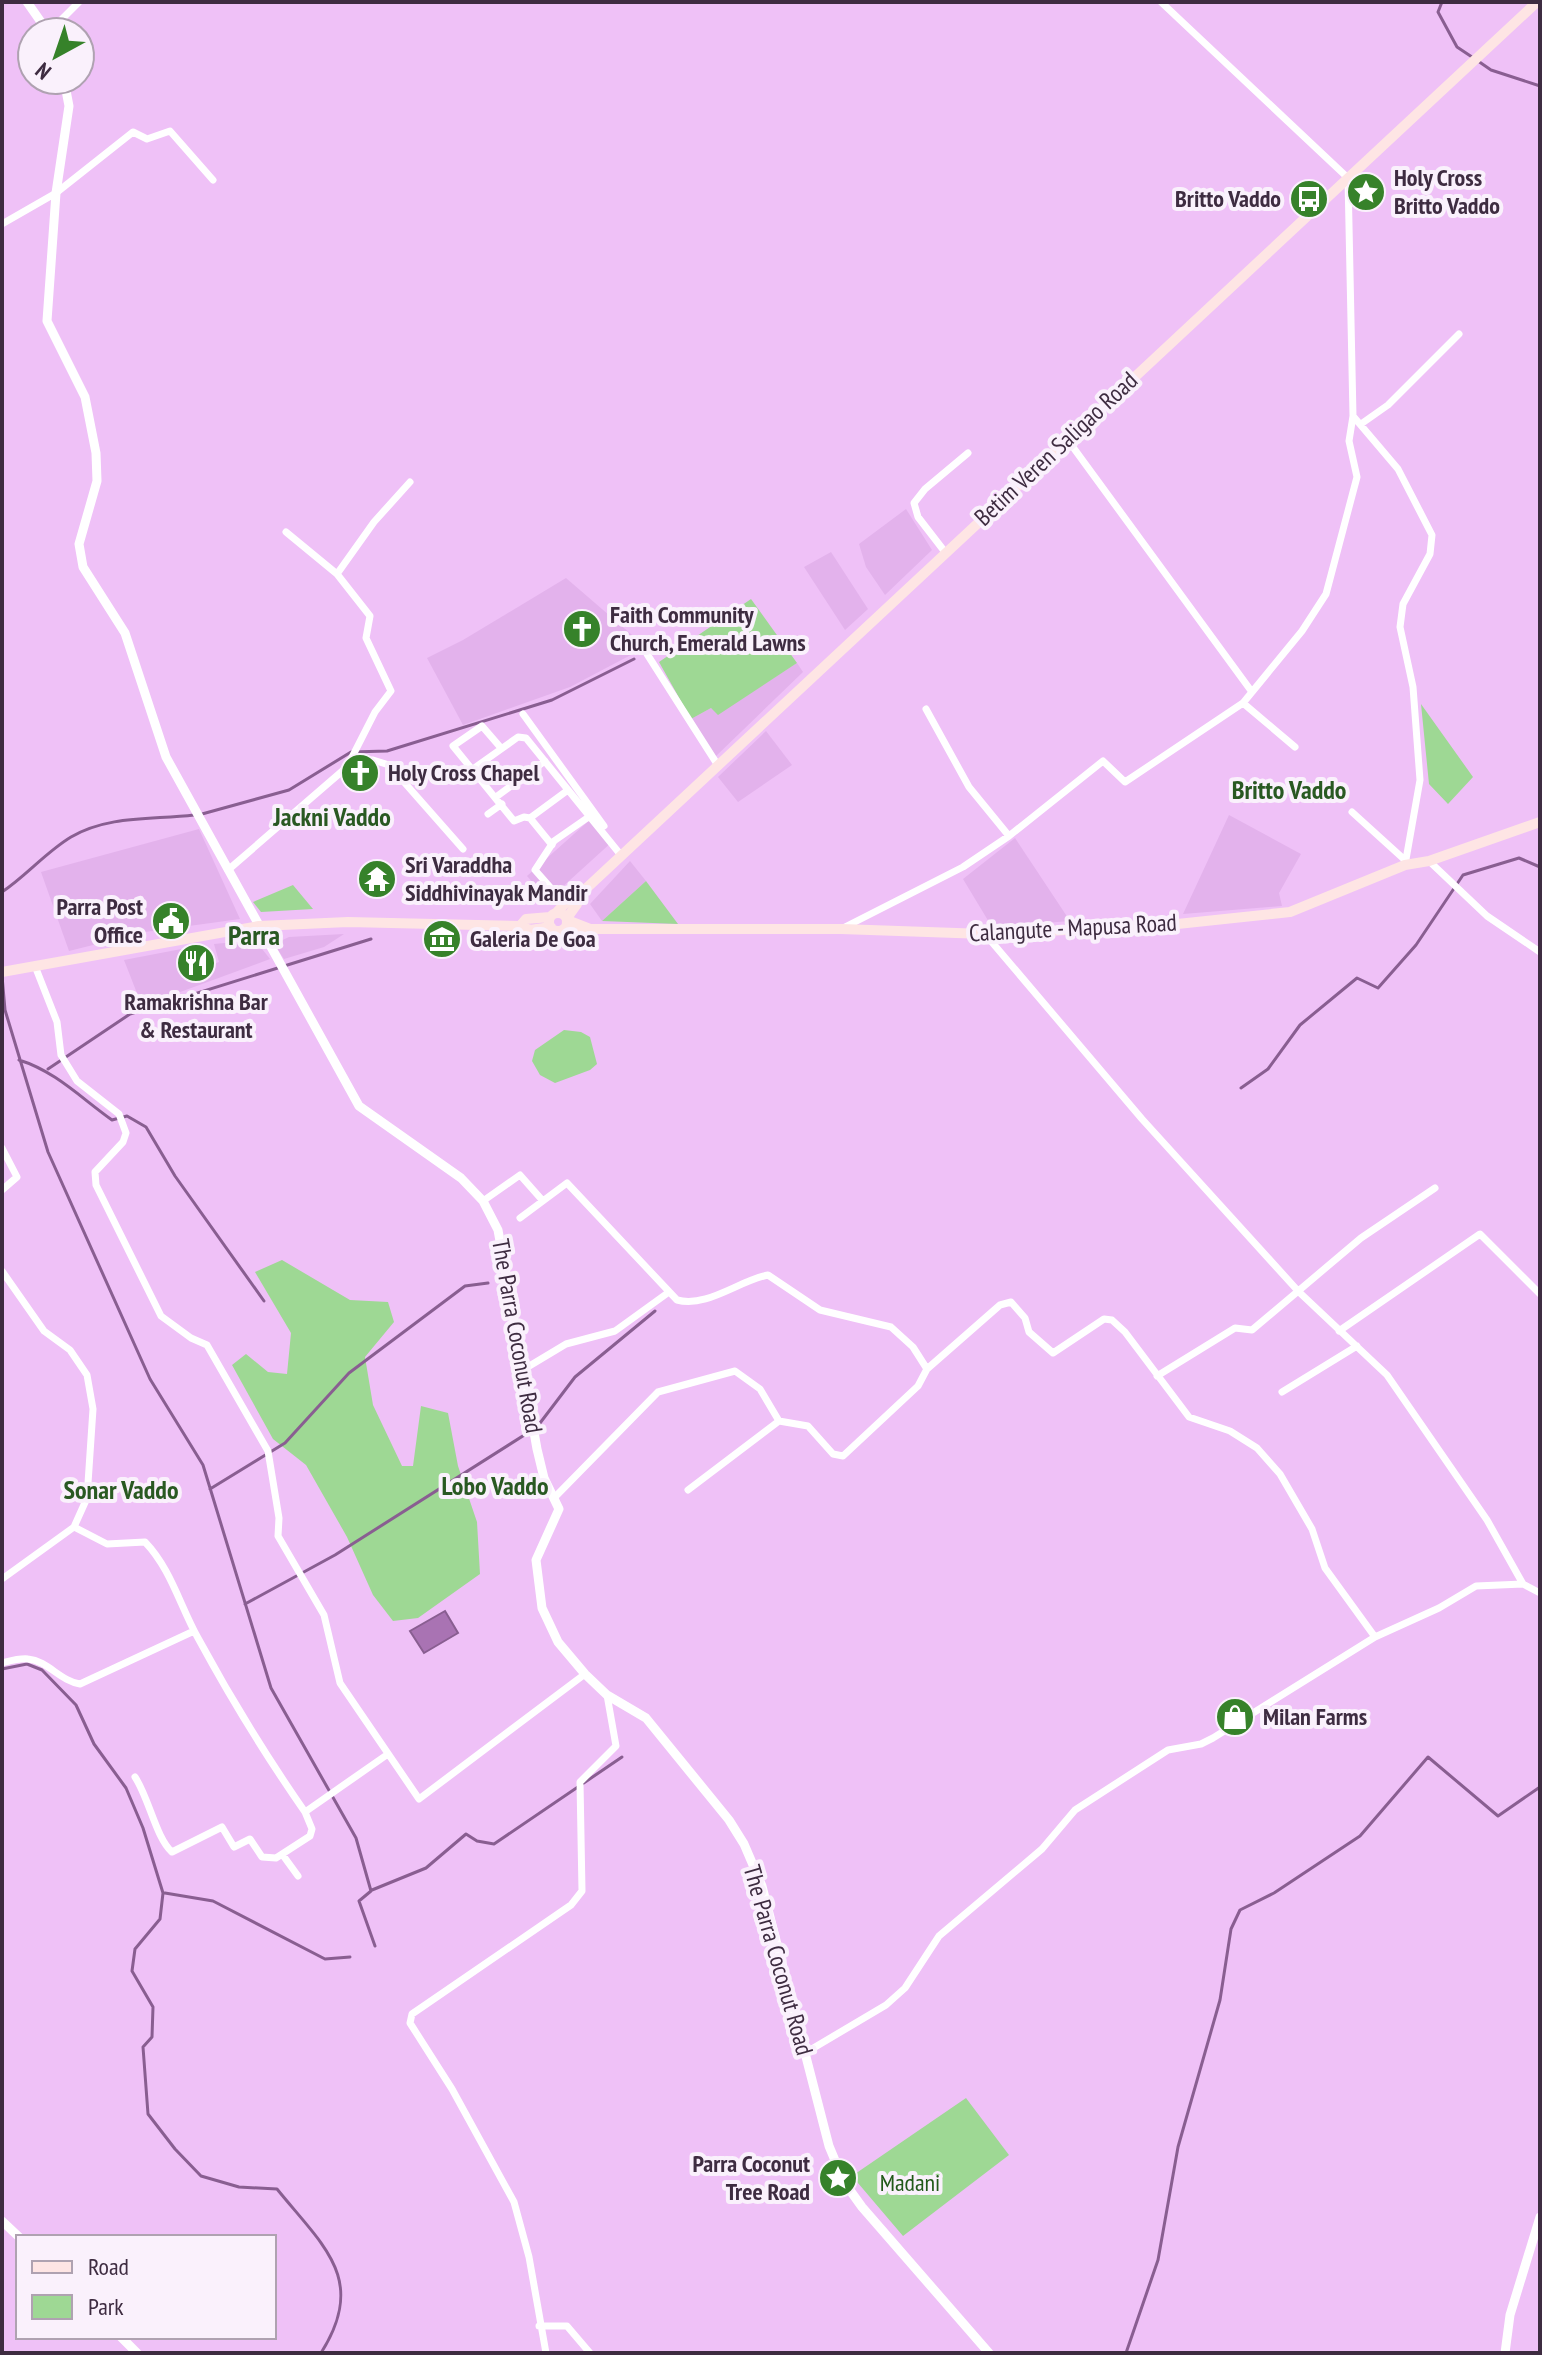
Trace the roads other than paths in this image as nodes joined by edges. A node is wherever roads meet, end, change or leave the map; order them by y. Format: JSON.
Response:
{"nodes":[{"id":1,"x":79,"y":2,"type":"edge"},
{"id":2,"x":1161,"y":2,"type":"edge"},
{"id":3,"x":1537,"y":2,"type":"edge"},
{"id":4,"x":65,"y":16,"type":"edge"},
{"id":5,"x":67,"y":96,"type":"edge"},
{"id":6,"x":1348,"y":178,"type":"junction"},
{"id":7,"x":213,"y":180,"type":"dead end"},
{"id":8,"x":56,"y":193,"type":"junction"},
{"id":9,"x":2,"y":224,"type":"edge"},
{"id":10,"x":1459,"y":334,"type":"dead end"},
{"id":11,"x":1353,"y":416,"type":"junction"},
{"id":12,"x":1361,"y":424,"type":"junction"},
{"id":13,"x":1067,"y":439,"type":"junction"},
{"id":14,"x":968,"y":453,"type":"dead end"},
{"id":15,"x":410,"y":482,"type":"dead end"},
{"id":16,"x":286,"y":532,"type":"dead end"},
{"id":17,"x":945,"y":552,"type":"junction"},
{"id":18,"x":337,"y":574,"type":"junction"},
{"id":19,"x":647,"y":654,"type":"dead end"},
{"id":20,"x":1252,"y":692,"type":"junction"},
{"id":21,"x":1243,"y":703,"type":"junction"},
{"id":22,"x":926,"y":709,"type":"dead end"},
{"id":23,"x":523,"y":714,"type":"dead end"},
{"id":24,"x":1295,"y":747,"type":"dead end"},
{"id":25,"x":501,"y":748,"type":"junction"},
{"id":26,"x":545,"y":761,"type":"junction"},
{"id":27,"x":717,"y":764,"type":"junction"},
{"id":28,"x":347,"y":767,"type":"junction"},
{"id":29,"x":473,"y":769,"type":"junction"},
{"id":30,"x":568,"y":790,"type":"junction"},
{"id":31,"x":496,"y":797,"type":"junction"},
{"id":32,"x":502,"y":804,"type":"junction"},
{"id":33,"x":1352,"y":812,"type":"dead end"},
{"id":34,"x":488,"y":814,"type":"dead end"},
{"id":35,"x":590,"y":816,"type":"junction"},
{"id":36,"x":530,"y":818,"type":"junction"},
{"id":37,"x":1540,"y":822,"type":"edge"},
{"id":38,"x":1009,"y":836,"type":"junction"},
{"id":39,"x":552,"y":845,"type":"junction"},
{"id":40,"x":463,"y":849,"type":"dead end"},
{"id":41,"x":622,"y":852,"type":"junction"},
{"id":42,"x":1429,"y":861,"type":"junction"},
{"id":43,"x":1406,"y":863,"type":"junction"},
{"id":44,"x":228,"y":870,"type":"junction"},
{"id":45,"x":560,"y":918,"type":"junction"},
{"id":46,"x":259,"y":926,"type":"junction"},
{"id":47,"x":841,"y":929,"type":"junction"},
{"id":48,"x":985,"y":934,"type":"junction"},
{"id":49,"x":1540,"y":952,"type":"edge"},
{"id":50,"x":35,"y":966,"type":"junction"},
{"id":51,"x":4,"y":971,"type":"edge"},
{"id":52,"x":2,"y":1148,"type":"edge"},
{"id":53,"x":1435,"y":1188,"type":"dead end"},
{"id":54,"x":2,"y":1190,"type":"edge"},
{"id":55,"x":483,"y":1201,"type":"junction"},
{"id":56,"x":543,"y":1201,"type":"junction"},
{"id":57,"x":520,"y":1218,"type":"dead end"},
{"id":58,"x":2,"y":1271,"type":"edge"},
{"id":59,"x":669,"y":1292,"type":"junction"},
{"id":60,"x":1299,"y":1292,"type":"junction"},
{"id":61,"x":1540,"y":1294,"type":"edge"},
{"id":62,"x":1339,"y":1331,"type":"junction"},
{"id":63,"x":1357,"y":1346,"type":"junction"},
{"id":64,"x":927,"y":1369,"type":"junction"},
{"id":65,"x":521,"y":1371,"type":"junction"},
{"id":66,"x":1157,"y":1376,"type":"junction"},
{"id":67,"x":1282,"y":1392,"type":"dead end"},
{"id":68,"x":779,"y":1421,"type":"junction"},
{"id":69,"x":688,"y":1490,"type":"dead end"},
{"id":70,"x":554,"y":1498,"type":"junction"},
{"id":71,"x":74,"y":1527,"type":"junction"},
{"id":72,"x":2,"y":1579,"type":"edge"},
{"id":73,"x":1523,"y":1584,"type":"junction"},
{"id":74,"x":1540,"y":1593,"type":"edge"},
{"id":75,"x":194,"y":1631,"type":"junction"},
{"id":76,"x":1375,"y":1637,"type":"junction"},
{"id":77,"x":2,"y":1663,"type":"edge"},
{"id":78,"x":585,"y":1674,"type":"junction"},
{"id":79,"x":607,"y":1695,"type":"junction"},
{"id":80,"x":388,"y":1754,"type":"junction"},
{"id":81,"x":135,"y":1777,"type":"dead end"},
{"id":82,"x":305,"y":1812,"type":"junction"},
{"id":83,"x":282,"y":1854,"type":"junction"},
{"id":84,"x":298,"y":1876,"type":"dead end"},
{"id":85,"x":805,"y":2053,"type":"junction"},
{"id":86,"x":1540,"y":2217,"type":"edge"},
{"id":87,"x":2,"y":2221,"type":"edge"},
{"id":88,"x":17,"y":2235,"type":"edge"},
{"id":89,"x":539,"y":2326,"type":"junction"},
{"id":90,"x":546,"y":2353,"type":"edge"},
{"id":91,"x":590,"y":2353,"type":"edge"},
{"id":92,"x":989,"y":2353,"type":"edge"},
{"id":93,"x":1505,"y":2353,"type":"edge"}],
"edges":[{"from":1,"to":4,"type":"street"},
{"from":2,"to":6,"type":"street"},
{"from":3,"to":6,"type":"main road","name":"Betim Veren Saligao Road"},
{"from":5,"to":8,"type":"street","name":"The Parra Coconut Road"},
{"from":6,"to":11,"type":"street"},
{"from":6,"to":13,"type":"main road","name":"Betim Veren Saligao Road"},
{"from":7,"to":8,"type":"street"},
{"from":8,"to":9,"type":"street"},
{"from":8,"to":44,"type":"street","name":"The Parra Coconut Road"},
{"from":10,"to":12,"type":"street"},
{"from":11,"to":12,"type":"street"},
{"from":11,"to":20,"type":"street"},
{"from":12,"to":43,"type":"street"},
{"from":13,"to":17,"type":"main road","name":"Betim Veren Saligao Road"},
{"from":13,"to":20,"type":"street"},
{"from":14,"to":17,"type":"street"},
{"from":15,"to":18,"type":"street"},
{"from":16,"to":18,"type":"street"},
{"from":17,"to":27,"type":"main road","name":"Betim Veren Saligao Road"},
{"from":18,"to":28,"type":"street"},
{"from":19,"to":27,"type":"street"},
{"from":20,"to":21,"type":"street"},
{"from":21,"to":24,"type":"street"},
{"from":21,"to":38,"type":"street"},
{"from":22,"to":38,"type":"street"},
{"from":23,"to":41,"type":"street"},
{"from":25,"to":26,"type":"street"},
{"from":25,"to":29,"type":"street"},
{"from":25,"to":29,"type":"street"},
{"from":26,"to":30,"type":"street"},
{"from":26,"to":31,"type":"street"},
{"from":27,"to":41,"type":"main road","name":"Betim Veren Saligao Road"},
{"from":28,"to":40,"type":"street"},
{"from":28,"to":44,"type":"street"},
{"from":29,"to":31,"type":"street"},
{"from":30,"to":35,"type":"street"},
{"from":30,"to":36,"type":"street"},
{"from":31,"to":32,"type":"street"},
{"from":32,"to":34,"type":"street"},
{"from":32,"to":36,"type":"street"},
{"from":33,"to":43,"type":"street"},
{"from":35,"to":39,"type":"street"},
{"from":35,"to":41,"type":"street"},
{"from":36,"to":39,"type":"street"},
{"from":37,"to":42,"type":"main road","name":"Calangute - Mapusa Road"},
{"from":38,"to":47,"type":"street"},
{"from":39,"to":45,"type":"street"},
{"from":41,"to":45,"type":"main road","name":"Betim Veren Saligao Road"},
{"from":42,"to":43,"type":"main road","name":"Calangute - Mapusa Road"},
{"from":42,"to":49,"type":"street"},
{"from":43,"to":48,"type":"main road","name":"Calangute - Mapusa Road"},
{"from":44,"to":46,"type":"street","name":"The Parra Coconut Road"},
{"from":45,"to":46,"type":"main road","name":"Calangute - Mapusa Road"},
{"from":45,"to":47,"type":"main road","name":"Calangute - Mapusa Road"},
{"from":46,"to":50,"type":"main road","name":"Calangute - Mapusa Road"},
{"from":46,"to":55,"type":"street","name":"The Parra Coconut Road"},
{"from":47,"to":48,"type":"main road","name":"Calangute - Mapusa Road"},
{"from":48,"to":60,"type":"street"},
{"from":50,"to":51,"type":"main road","name":"Calangute - Mapusa Road"},
{"from":50,"to":80,"type":"street"},
{"from":52,"to":54,"type":"street"},
{"from":53,"to":60,"type":"street"},
{"from":55,"to":56,"type":"street"},
{"from":55,"to":65,"type":"street","name":"The Parra Coconut Road"},
{"from":56,"to":57,"type":"street"},
{"from":56,"to":59,"type":"street"},
{"from":58,"to":71,"type":"street"},
{"from":59,"to":64,"type":"street"},
{"from":59,"to":65,"type":"street"},
{"from":60,"to":62,"type":"street"},
{"from":60,"to":66,"type":"street"},
{"from":61,"to":62,"type":"street"},
{"from":62,"to":63,"type":"street"},
{"from":63,"to":67,"type":"street"},
{"from":63,"to":73,"type":"street"},
{"from":64,"to":66,"type":"street"},
{"from":64,"to":68,"type":"street"},
{"from":65,"to":70,"type":"street","name":"The Parra Coconut Road"},
{"from":66,"to":76,"type":"street"},
{"from":68,"to":69,"type":"street"},
{"from":68,"to":70,"type":"street"},
{"from":70,"to":78,"type":"street","name":"The Parra Coconut Road"},
{"from":71,"to":72,"type":"street"},
{"from":71,"to":75,"type":"street"},
{"from":73,"to":74,"type":"street"},
{"from":73,"to":76,"type":"street"},
{"from":75,"to":77,"type":"street"},
{"from":75,"to":82,"type":"street"},
{"from":76,"to":85,"type":"street"},
{"from":78,"to":79,"type":"street","name":"The Parra Coconut Road"},
{"from":78,"to":80,"type":"street"},
{"from":79,"to":85,"type":"street","name":"The Parra Coconut Road"},
{"from":79,"to":89,"type":"street"},
{"from":80,"to":82,"type":"street"},
{"from":81,"to":83,"type":"street"},
{"from":82,"to":83,"type":"street"},
{"from":83,"to":84,"type":"street"},
{"from":85,"to":92,"type":"street","name":"The Parra Coconut Road"},
{"from":86,"to":93,"type":"street"},
{"from":87,"to":88,"type":"street"},
{"from":89,"to":90,"type":"street"},
{"from":89,"to":91,"type":"street"}]}
